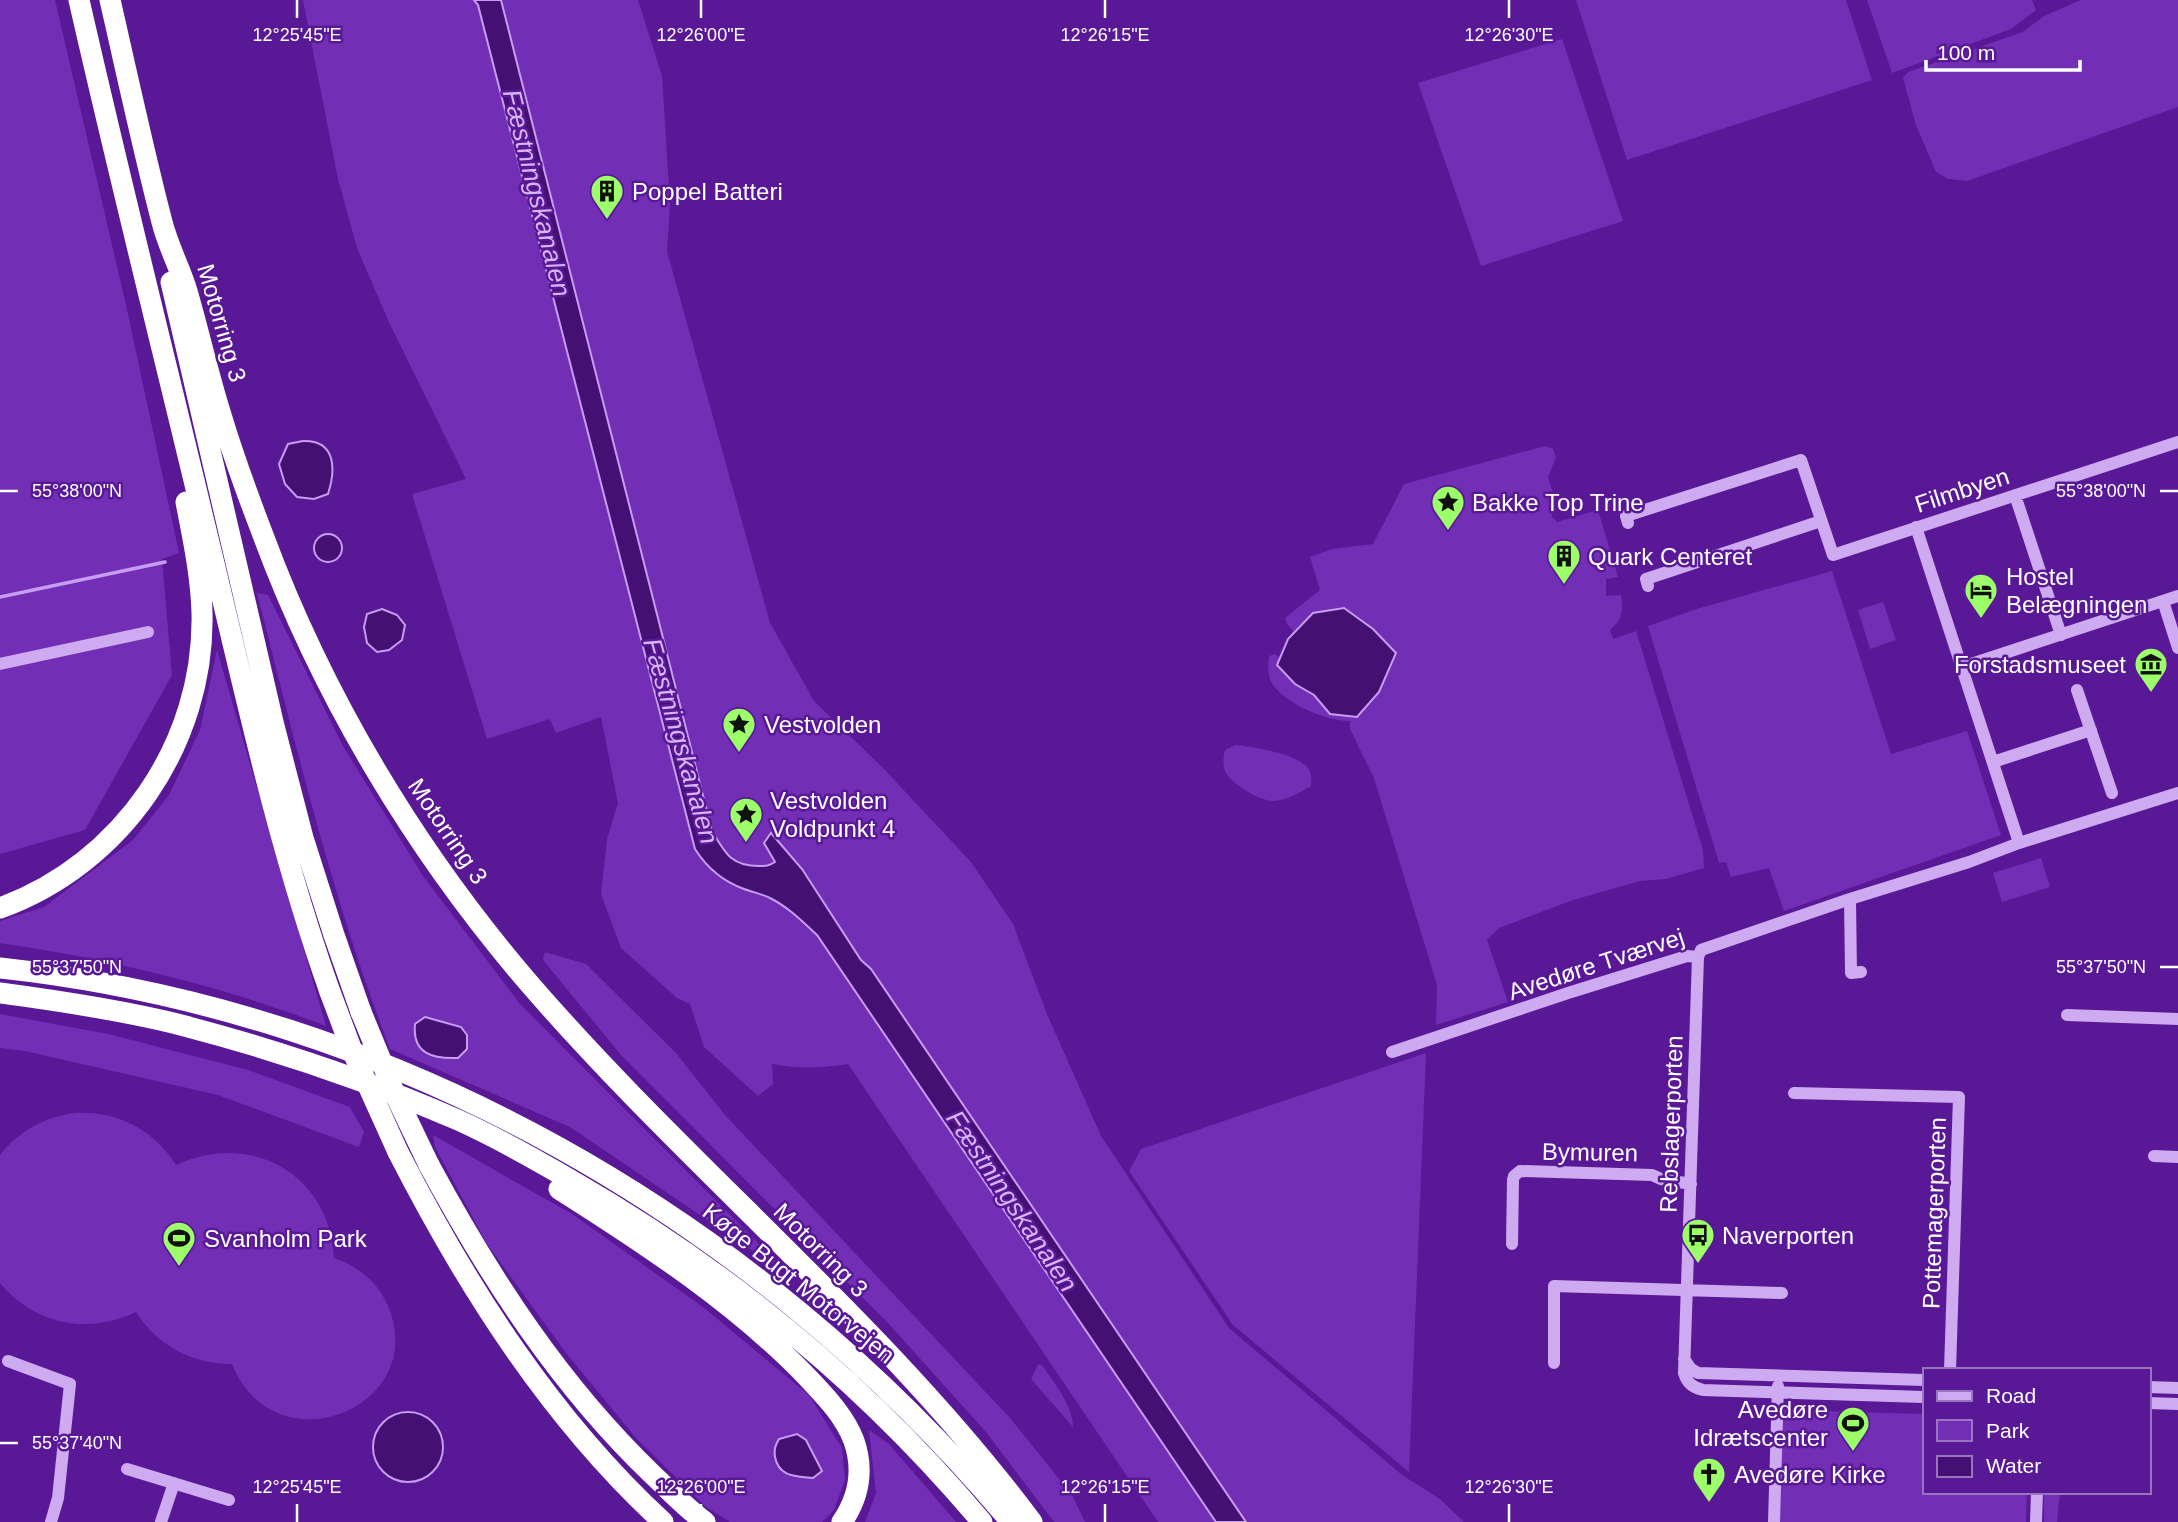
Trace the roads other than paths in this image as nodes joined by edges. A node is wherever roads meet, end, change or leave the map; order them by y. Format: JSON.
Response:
{"nodes":[{"id":1,"x":79,"y":0,"type":"edge"},
{"id":2,"x":110,"y":0,"type":"edge"},
{"id":3,"x":120,"y":182,"type":"junction"},
{"id":4,"x":163,"y":228,"type":"junction"},
{"id":5,"x":2178,"y":442,"type":"edge"},
{"id":6,"x":2015,"y":495,"type":"junction"},
{"id":7,"x":1821,"y":521,"type":"junction"},
{"id":8,"x":1628,"y":523,"type":"dead end"},
{"id":9,"x":1916,"y":527,"type":"junction"},
{"id":10,"x":1648,"y":586,"type":"dead end"},
{"id":11,"x":2178,"y":596,"type":"edge"},
{"id":12,"x":2163,"y":601,"type":"junction"},
{"id":13,"x":148,"y":632,"type":"dead end"},
{"id":14,"x":2061,"y":635,"type":"junction"},
{"id":15,"x":2178,"y":648,"type":"edge"},
{"id":16,"x":0,"y":664,"type":"edge"},
{"id":17,"x":1962,"y":667,"type":"junction"},
{"id":18,"x":2077,"y":690,"type":"dead end"},
{"id":19,"x":2091,"y":730,"type":"junction"},
{"id":20,"x":1993,"y":762,"type":"junction"},
{"id":21,"x":2112,"y":793,"type":"dead end"},
{"id":22,"x":2178,"y":793,"type":"edge"},
{"id":23,"x":2019,"y":843,"type":"junction"},
{"id":24,"x":1850,"y":899,"type":"junction"},
{"id":25,"x":0,"y":908,"type":"edge"},
{"id":26,"x":1698,"y":957,"type":"junction"},
{"id":27,"x":0,"y":968,"type":"edge"},
{"id":28,"x":1861,"y":972,"type":"dead end"},
{"id":29,"x":0,"y":993,"type":"edge"},
{"id":30,"x":2067,"y":1015,"type":"dead end"},
{"id":31,"x":2178,"y":1019,"type":"edge"},
{"id":32,"x":1392,"y":1052,"type":"dead end"},
{"id":33,"x":1794,"y":1093,"type":"dead end"},
{"id":34,"x":427,"y":1109,"type":"junction"},
{"id":35,"x":2154,"y":1156,"type":"dead end"},
{"id":36,"x":2178,"y":1157,"type":"edge"},
{"id":37,"x":1691,"y":1184,"type":"junction"},
{"id":38,"x":1511,"y":1244,"type":"dead end"},
{"id":39,"x":1686,"y":1292,"type":"junction"},
{"id":40,"x":1782,"y":1293,"type":"dead end"},
{"id":41,"x":1684,"y":1359,"type":"junction"},
{"id":42,"x":8,"y":1361,"type":"dead end"},
{"id":43,"x":1554,"y":1363,"type":"dead end"},
{"id":44,"x":1950,"y":1368,"type":"edge"},
{"id":45,"x":1779,"y":1376,"type":"junction"},
{"id":46,"x":1923,"y":1380,"type":"edge"},
{"id":47,"x":2150,"y":1387,"type":"edge"},
{"id":48,"x":2178,"y":1388,"type":"edge"},
{"id":49,"x":1778,"y":1392,"type":"junction"},
{"id":50,"x":1923,"y":1397,"type":"edge"},
{"id":51,"x":2150,"y":1403,"type":"edge"},
{"id":52,"x":2178,"y":1404,"type":"edge"},
{"id":53,"x":127,"y":1469,"type":"dead end"},
{"id":54,"x":174,"y":1483,"type":"junction"},
{"id":55,"x":2037,"y":1494,"type":"edge"},
{"id":56,"x":229,"y":1500,"type":"dead end"},
{"id":57,"x":51,"y":1522,"type":"edge"},
{"id":58,"x":161,"y":1522,"type":"edge"},
{"id":59,"x":663,"y":1522,"type":"edge"},
{"id":60,"x":705,"y":1522,"type":"edge"},
{"id":61,"x":842,"y":1522,"type":"edge"},
{"id":62,"x":982,"y":1522,"type":"edge"},
{"id":63,"x":1011,"y":1522,"type":"edge"},
{"id":64,"x":1032,"y":1522,"type":"edge"},
{"id":65,"x":1774,"y":1522,"type":"edge"},
{"id":66,"x":2036,"y":1522,"type":"edge"}],
"edges":[{"from":1,"to":3,"type":"highway"},
{"from":2,"to":4,"type":"highway","name":"Motorring 3"},
{"from":3,"to":25,"type":"highway"},
{"from":3,"to":59,"type":"highway","bridge":true},
{"from":4,"to":60,"type":"highway","bridge":true},
{"from":4,"to":64,"type":"highway","name":"Motorring 3"},
{"from":5,"to":6,"type":"street","name":"Filmbyen"},
{"from":6,"to":9,"type":"street","name":"Filmbyen"},
{"from":6,"to":14,"type":"street"},
{"from":7,"to":8,"type":"street","name":"Filmbyen"},
{"from":7,"to":9,"type":"street","name":"Filmbyen"},
{"from":7,"to":10,"type":"street"},
{"from":9,"to":17,"type":"street"},
{"from":11,"to":12,"type":"street"},
{"from":12,"to":14,"type":"street"},
{"from":12,"to":15,"type":"street"},
{"from":13,"to":16,"type":"street"},
{"from":14,"to":17,"type":"street"},
{"from":17,"to":20,"type":"street"},
{"from":18,"to":19,"type":"street"},
{"from":19,"to":20,"type":"street"},
{"from":19,"to":21,"type":"street"},
{"from":20,"to":23,"type":"street"},
{"from":22,"to":23,"type":"street","name":"Avedøre Tværvej"},
{"from":23,"to":24,"type":"street","name":"Avedøre Tværvej"},
{"from":24,"to":26,"type":"street","name":"Avedøre Tværvej"},
{"from":24,"to":28,"type":"street"},
{"from":26,"to":32,"type":"street","name":"Avedøre Tværvej"},
{"from":26,"to":37,"type":"street","name":"Rebslagerporten"},
{"from":27,"to":63,"type":"highway","name":"Køge Bugt Motorvejen"},
{"from":29,"to":34,"type":"highway","name":"Køge Bugt Motorvejen"},
{"from":30,"to":31,"type":"street"},
{"from":33,"to":44,"type":"street","name":"Pottemagerporten"},
{"from":34,"to":61,"type":"highway"},
{"from":34,"to":62,"type":"highway","name":"Køge Bugt Motorvejen"},
{"from":35,"to":36,"type":"street"},
{"from":37,"to":38,"type":"street","name":"Bymuren"},
{"from":37,"to":39,"type":"street","name":"Rebslagerporten"},
{"from":39,"to":40,"type":"street"},
{"from":39,"to":41,"type":"street","name":"Rebslagerporten"},
{"from":39,"to":43,"type":"street"},
{"from":41,"to":45,"type":"street"},
{"from":41,"to":49,"type":"street"},
{"from":42,"to":57,"type":"street"},
{"from":45,"to":46,"type":"street"},
{"from":45,"to":49,"type":"street"},
{"from":47,"to":48,"type":"street"},
{"from":49,"to":50,"type":"street"},
{"from":49,"to":65,"type":"street"},
{"from":51,"to":52,"type":"street"},
{"from":53,"to":54,"type":"street"},
{"from":54,"to":56,"type":"street"},
{"from":54,"to":58,"type":"street"},
{"from":55,"to":66,"type":"street"}]}
